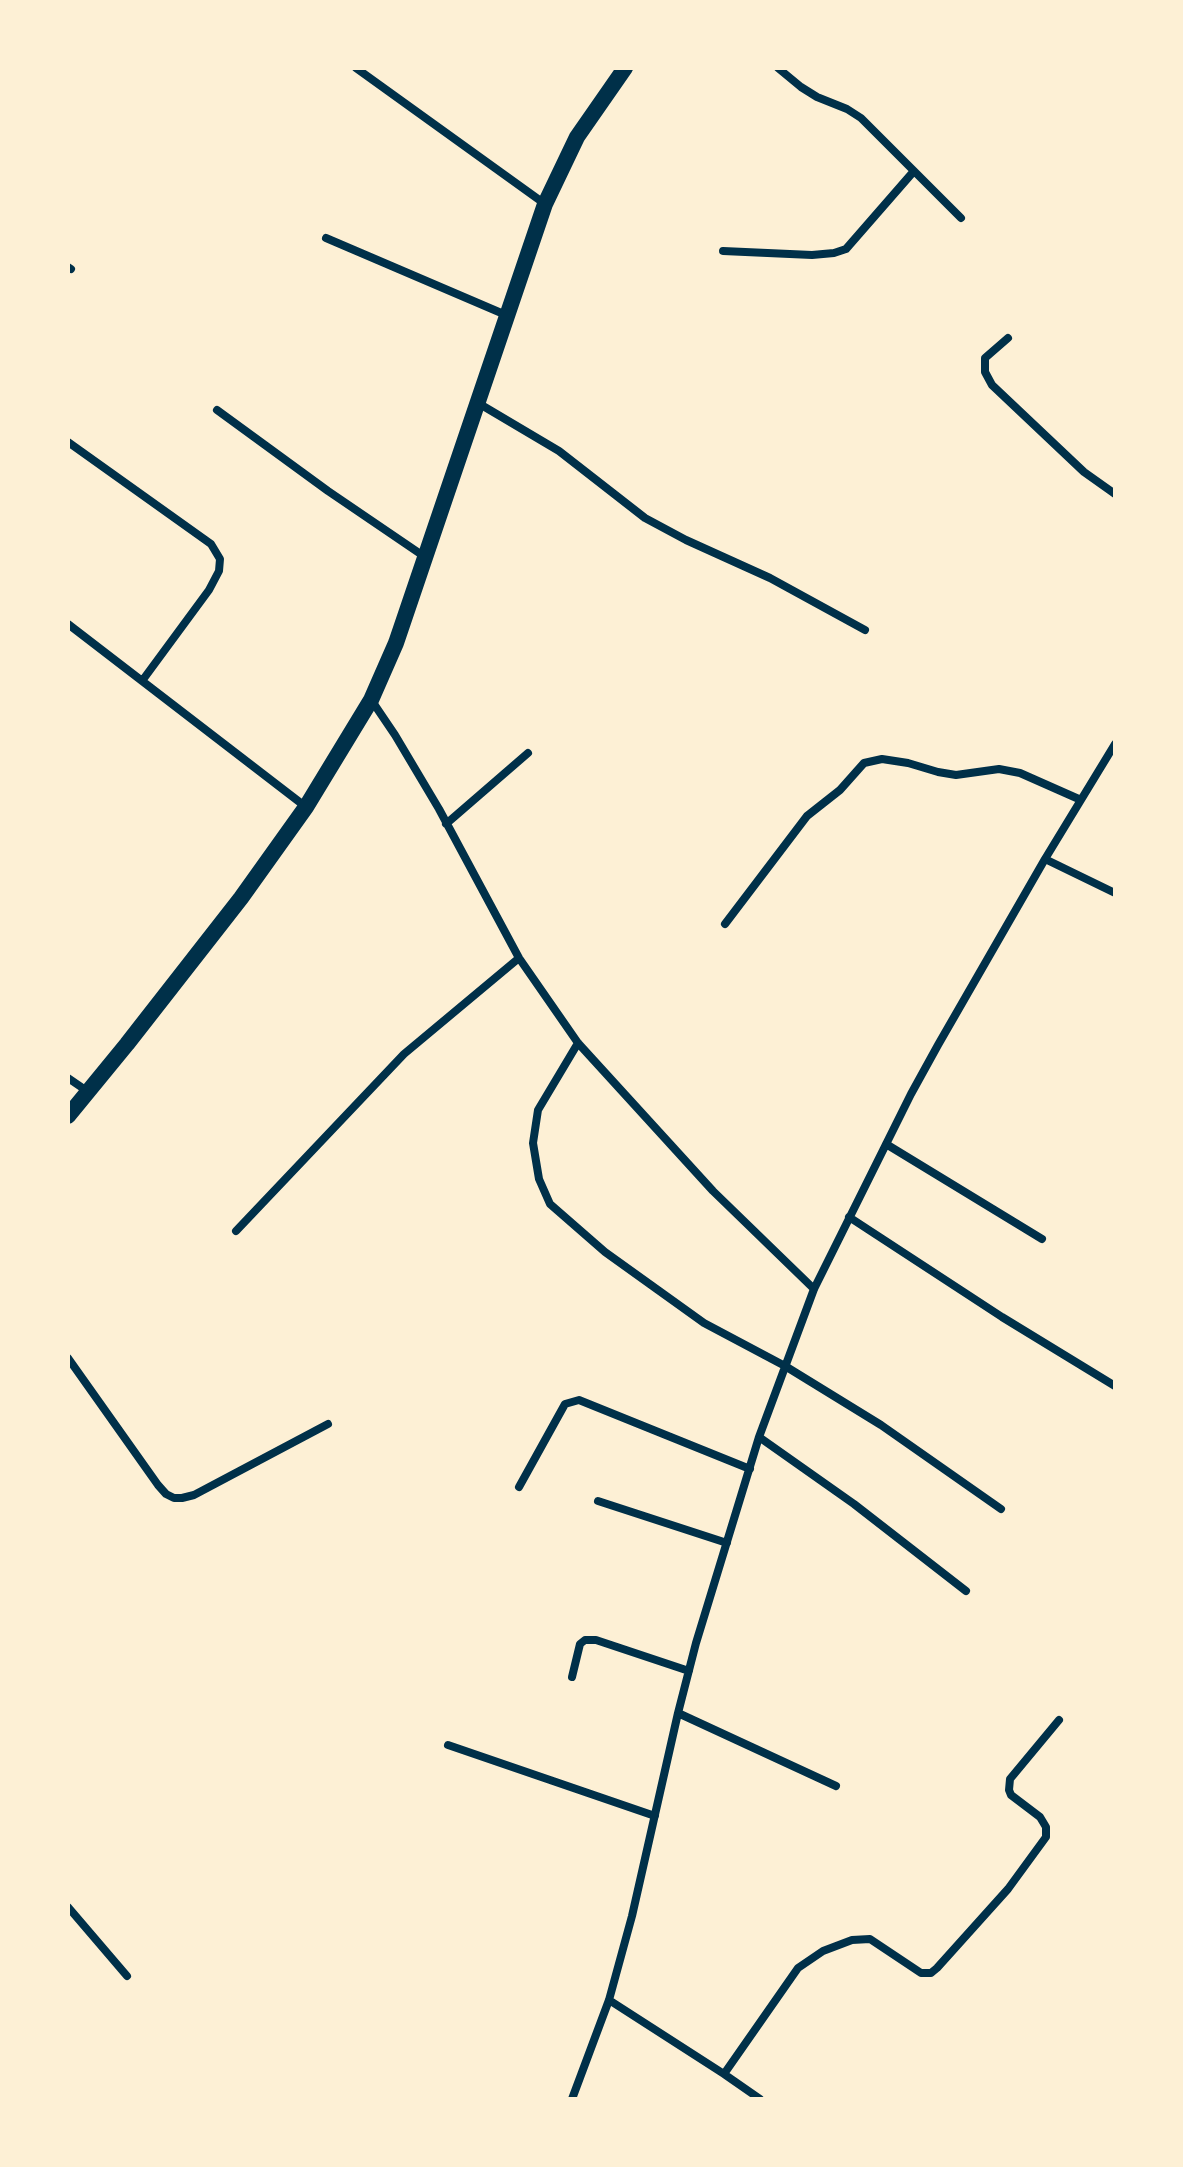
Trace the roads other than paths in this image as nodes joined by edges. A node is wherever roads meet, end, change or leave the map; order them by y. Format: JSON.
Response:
{"nodes":[{"id":1,"x":356,"y":68,"type":"edge"},
{"id":2,"x":625,"y":68,"type":"edge"},
{"id":3,"x":778,"y":68,"type":"edge"},
{"id":4,"x":914,"y":171,"type":"junction"},
{"id":5,"x":545,"y":204,"type":"junction"},
{"id":6,"x":961,"y":218,"type":"dead end"},
{"id":7,"x":326,"y":238,"type":"dead end"},
{"id":8,"x":723,"y":251,"type":"dead end"},
{"id":9,"x":506,"y":315,"type":"junction"},
{"id":10,"x":1008,"y":338,"type":"dead end"},
{"id":11,"x":478,"y":403,"type":"junction"},
{"id":12,"x":217,"y":410,"type":"dead end"},
{"id":13,"x":68,"y":442,"type":"edge"},
{"id":14,"x":1115,"y":494,"type":"edge"},
{"id":15,"x":425,"y":557,"type":"junction"},
{"id":16,"x":68,"y":624,"type":"edge"},
{"id":17,"x":865,"y":630,"type":"dead end"},
{"id":18,"x":142,"y":681,"type":"junction"},
{"id":19,"x":371,"y":700,"type":"junction"},
{"id":20,"x":1115,"y":744,"type":"edge"},
{"id":21,"x":528,"y":753,"type":"dead end"},
{"id":22,"x":1081,"y":800,"type":"junction"},
{"id":23,"x":306,"y":807,"type":"junction"},
{"id":24,"x":446,"y":824,"type":"junction"},
{"id":25,"x":1045,"y":859,"type":"junction"},
{"id":26,"x":1115,"y":893,"type":"edge"},
{"id":27,"x":725,"y":924,"type":"dead end"},
{"id":28,"x":519,"y":958,"type":"junction"},
{"id":29,"x":578,"y":1043,"type":"junction"},
{"id":30,"x":68,"y":1078,"type":"edge"},
{"id":31,"x":88,"y":1091,"type":"junction"},
{"id":32,"x":68,"y":1116,"type":"edge"},
{"id":33,"x":886,"y":1144,"type":"junction"},
{"id":34,"x":849,"y":1217,"type":"junction"},
{"id":35,"x":236,"y":1231,"type":"dead end"},
{"id":36,"x":1042,"y":1239,"type":"dead end"},
{"id":37,"x":814,"y":1289,"type":"junction"},
{"id":38,"x":68,"y":1358,"type":"edge"},
{"id":39,"x":785,"y":1366,"type":"junction"},
{"id":40,"x":1115,"y":1386,"type":"edge"},
{"id":41,"x":328,"y":1424,"type":"dead end"},
{"id":42,"x":759,"y":1437,"type":"junction"},
{"id":43,"x":750,"y":1469,"type":"junction"},
{"id":44,"x":519,"y":1487,"type":"dead end"},
{"id":45,"x":598,"y":1501,"type":"dead end"},
{"id":46,"x":1001,"y":1509,"type":"dead end"},
{"id":47,"x":727,"y":1543,"type":"junction"},
{"id":48,"x":966,"y":1591,"type":"dead end"},
{"id":49,"x":689,"y":1671,"type":"junction"},
{"id":50,"x":572,"y":1677,"type":"dead end"},
{"id":51,"x":678,"y":1713,"type":"junction"},
{"id":52,"x":1059,"y":1720,"type":"dead end"},
{"id":53,"x":448,"y":1745,"type":"dead end"},
{"id":54,"x":836,"y":1786,"type":"dead end"},
{"id":55,"x":655,"y":1816,"type":"junction"},
{"id":56,"x":68,"y":1907,"type":"edge"},
{"id":57,"x":127,"y":1976,"type":"dead end"},
{"id":58,"x":609,"y":2000,"type":"junction"},
{"id":59,"x":724,"y":2074,"type":"junction"},
{"id":60,"x":572,"y":2099,"type":"edge"},
{"id":61,"x":760,"y":2099,"type":"edge"}],
"edges":[{"from":1,"to":5,"type":"street"},
{"from":2,"to":5,"type":"main road"},
{"from":3,"to":4,"type":"street"},
{"from":4,"to":6,"type":"street"},
{"from":4,"to":8,"type":"street"},
{"from":5,"to":9,"type":"main road"},
{"from":7,"to":9,"type":"street"},
{"from":9,"to":11,"type":"main road"},
{"from":10,"to":14,"type":"street"},
{"from":11,"to":15,"type":"main road"},
{"from":11,"to":17,"type":"street"},
{"from":12,"to":15,"type":"street"},
{"from":13,"to":18,"type":"street"},
{"from":15,"to":19,"type":"main road"},
{"from":16,"to":18,"type":"street"},
{"from":18,"to":23,"type":"street"},
{"from":19,"to":23,"type":"main road"},
{"from":19,"to":24,"type":"street"},
{"from":20,"to":22,"type":"street"},
{"from":21,"to":24,"type":"street"},
{"from":22,"to":25,"type":"street"},
{"from":22,"to":27,"type":"street"},
{"from":23,"to":31,"type":"main road"},
{"from":24,"to":28,"type":"street"},
{"from":25,"to":26,"type":"street"},
{"from":25,"to":33,"type":"street"},
{"from":28,"to":29,"type":"street"},
{"from":28,"to":35,"type":"street"},
{"from":29,"to":37,"type":"street"},
{"from":29,"to":39,"type":"street"},
{"from":30,"to":31,"type":"street"},
{"from":31,"to":32,"type":"main road"},
{"from":33,"to":34,"type":"street"},
{"from":33,"to":36,"type":"street"},
{"from":34,"to":37,"type":"street"},
{"from":34,"to":40,"type":"street"},
{"from":37,"to":39,"type":"street"},
{"from":38,"to":41,"type":"street"},
{"from":39,"to":42,"type":"street"},
{"from":39,"to":46,"type":"street"},
{"from":42,"to":43,"type":"street"},
{"from":42,"to":48,"type":"street"},
{"from":43,"to":44,"type":"street"},
{"from":43,"to":47,"type":"street"},
{"from":45,"to":47,"type":"street"},
{"from":47,"to":49,"type":"street"},
{"from":49,"to":50,"type":"street"},
{"from":49,"to":51,"type":"street"},
{"from":51,"to":54,"type":"street"},
{"from":51,"to":55,"type":"street"},
{"from":52,"to":59,"type":"street"},
{"from":53,"to":55,"type":"street"},
{"from":55,"to":58,"type":"street"},
{"from":56,"to":57,"type":"street"},
{"from":58,"to":59,"type":"street"},
{"from":58,"to":60,"type":"street"},
{"from":59,"to":61,"type":"street"}]}
